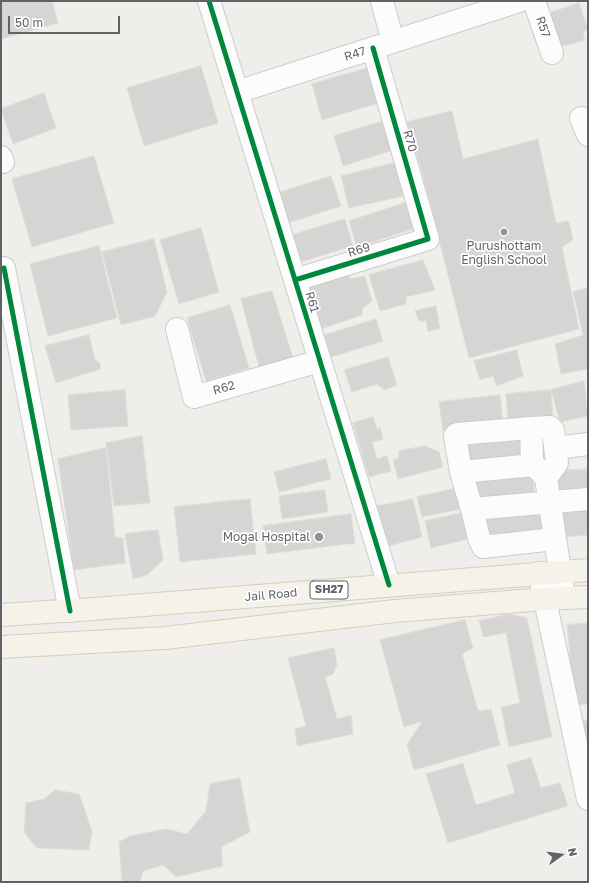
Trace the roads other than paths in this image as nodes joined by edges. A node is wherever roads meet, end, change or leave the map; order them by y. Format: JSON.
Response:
{"nodes":[{"id":1,"x":209,"y":1,"type":"edge"},
{"id":2,"x":382,"y":1,"type":"edge"},
{"id":3,"x":534,"y":1,"type":"edge"},
{"id":4,"x":510,"y":2,"type":"edge"},
{"id":5,"x":383,"y":45,"type":"junction"},
{"id":6,"x":552,"y":53,"type":"dead end"},
{"id":7,"x":237,"y":92,"type":"junction"},
{"id":8,"x":428,"y":239,"type":"joint"},
{"id":9,"x":4,"y":268,"type":"dead end"},
{"id":10,"x":295,"y":280,"type":"junction"},
{"id":11,"x":177,"y":329,"type":"dead end"},
{"id":12,"x":320,"y":361,"type":"junction"},
{"id":13,"x":531,"y":428,"type":"junction"},
{"id":14,"x":588,"y":444,"type":"edge"},
{"id":15,"x":556,"y":448,"type":"junction"},
{"id":16,"x":540,"y":471,"type":"junction"},
{"id":17,"x":461,"y":472,"type":"junction"},
{"id":18,"x":588,"y":498,"type":"edge"},
{"id":19,"x":549,"y":502,"type":"junction"},
{"id":20,"x":472,"y":509,"type":"junction"},
{"id":21,"x":554,"y":539,"type":"junction"},
{"id":22,"x":588,"y":570,"type":"edge"},
{"id":23,"x":549,"y":572,"type":"junction"},
{"id":24,"x":389,"y":586,"type":"junction"},
{"id":25,"x":588,"y":597,"type":"edge"},
{"id":26,"x":554,"y":598,"type":"junction"},
{"id":27,"x":70,"y":611,"type":"junction"},
{"id":28,"x":1,"y":615,"type":"edge"},
{"id":29,"x":1,"y":647,"type":"edge"},
{"id":30,"x":588,"y":800,"type":"edge"}],
"edges":[{"from":1,"to":7,"type":"street","name":"R61"},
{"from":2,"to":5,"type":"street","name":"R70"},
{"from":3,"to":6,"type":"street","name":"R57"},
{"from":4,"to":5,"type":"street","name":"R47"},
{"from":5,"to":7,"type":"street","name":"R47"},
{"from":5,"to":8,"type":"street","name":"R70"},
{"from":7,"to":10,"type":"street","name":"R61"},
{"from":8,"to":10,"type":"street","name":"R69"},
{"from":9,"to":27,"type":"street"},
{"from":10,"to":12,"type":"street","name":"R61"},
{"from":11,"to":12,"type":"street","name":"R62"},
{"from":12,"to":24,"type":"street","name":"R61"},
{"from":13,"to":15,"type":"street"},
{"from":13,"to":16,"type":"street"},
{"from":13,"to":17,"type":"street"},
{"from":14,"to":15,"type":"street"},
{"from":15,"to":16,"type":"street"},
{"from":16,"to":17,"type":"street"},
{"from":16,"to":19,"type":"street"},
{"from":17,"to":20,"type":"street"},
{"from":18,"to":19,"type":"street"},
{"from":19,"to":20,"type":"street"},
{"from":19,"to":21,"type":"street"},
{"from":20,"to":21,"type":"street"},
{"from":21,"to":23,"type":"street"},
{"from":22,"to":23,"type":"main road","name":"Jail Road","number":"SH27"},
{"from":23,"to":24,"type":"main road","name":"Jail Road","number":"SH27"},
{"from":23,"to":26,"type":"street"},
{"from":24,"to":27,"type":"main road","name":"Jail Road","number":"SH27"},
{"from":25,"to":26,"type":"main road"},
{"from":26,"to":29,"type":"main road"},
{"from":26,"to":30,"type":"street"},
{"from":27,"to":28,"type":"main road","name":"Jail Road","number":"SH27"}]}
